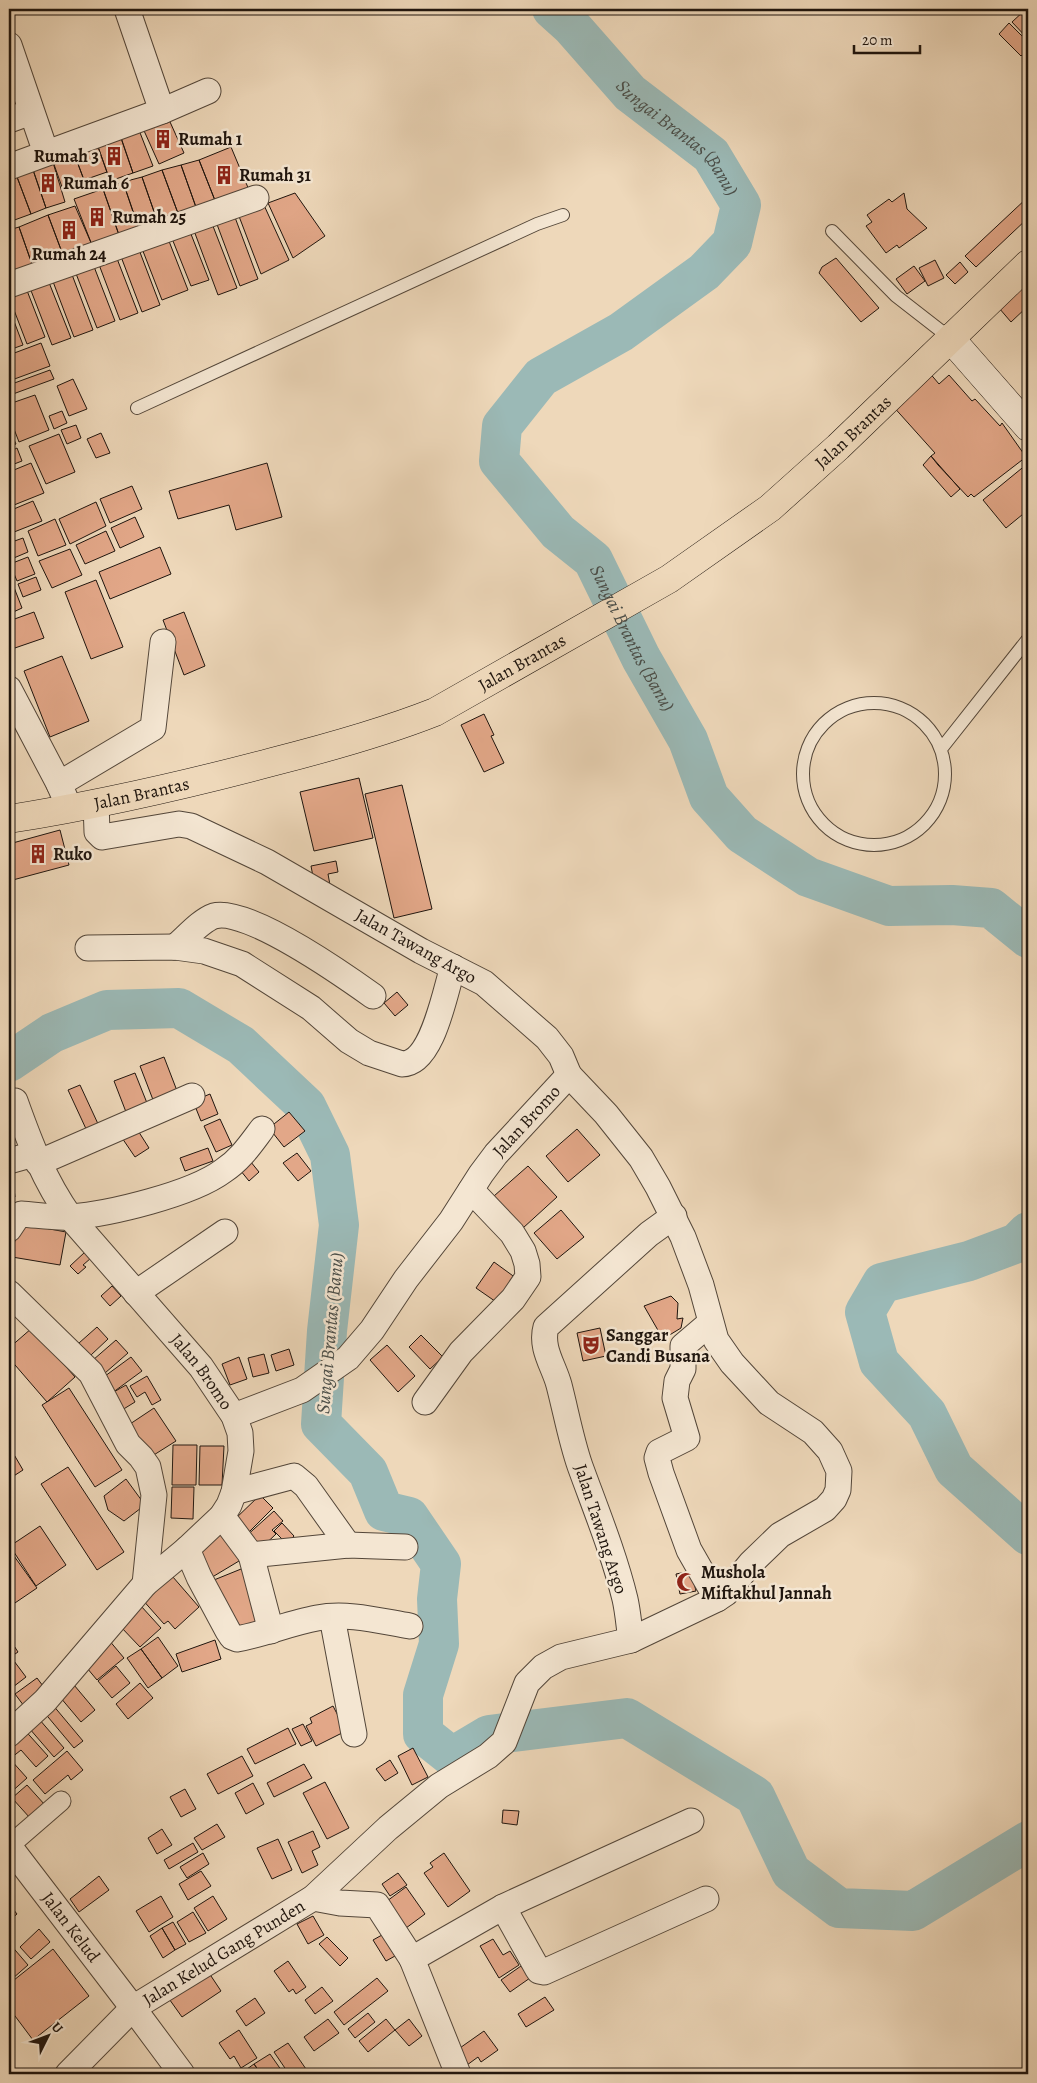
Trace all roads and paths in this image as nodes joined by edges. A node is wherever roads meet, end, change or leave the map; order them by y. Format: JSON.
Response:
{"nodes":[{"id":1,"x":127,"y":9,"type":"edge"},
{"id":2,"x":9,"y":45,"type":"edge"},
{"id":3,"x":208,"y":92,"type":"dead end"},
{"id":4,"x":162,"y":111,"type":"junction"},
{"id":5,"x":20,"y":116,"type":"edge"},
{"id":6,"x":46,"y":153,"type":"junction"},
{"id":7,"x":9,"y":167,"type":"edge"},
{"id":8,"x":256,"y":198,"type":"dead end"},
{"id":9,"x":563,"y":215,"type":"dead end"},
{"id":10,"x":832,"y":231,"type":"dead end"},
{"id":11,"x":1028,"y":264,"type":"edge"},
{"id":12,"x":9,"y":286,"type":"edge"},
{"id":13,"x":950,"y":338,"type":"junction"},
{"id":14,"x":136,"y":408,"type":"dead end"},
{"id":15,"x":1028,"y":427,"type":"edge"},
{"id":16,"x":1028,"y":639,"type":"edge"},
{"id":17,"x":164,"y":642,"type":"dead end"},
{"id":18,"x":9,"y":689,"type":"edge"},
{"id":19,"x":941,"y":749,"type":"junction"},
{"id":20,"x":59,"y":784,"type":"junction"},
{"id":21,"x":96,"y":804,"type":"junction"},
{"id":22,"x":70,"y":809,"type":"junction"},
{"id":23,"x":9,"y":819,"type":"edge"},
{"id":24,"x":175,"y":947,"type":"junction"},
{"id":25,"x":88,"y":948,"type":"dead end"},
{"id":26,"x":452,"y":967,"type":"junction"},
{"id":27,"x":373,"y":996,"type":"dead end"},
{"id":28,"x":569,"y":1075,"type":"junction"},
{"id":29,"x":192,"y":1096,"type":"dead end"},
{"id":30,"x":15,"y":1101,"type":"dead end"},
{"id":31,"x":262,"y":1129,"type":"dead end"},
{"id":32,"x":36,"y":1158,"type":"junction"},
{"id":33,"x":9,"y":1161,"type":"edge"},
{"id":34,"x":471,"y":1190,"type":"junction"},
{"id":35,"x":674,"y":1216,"type":"junction"},
{"id":36,"x":70,"y":1217,"type":"junction"},
{"id":37,"x":9,"y":1229,"type":"edge"},
{"id":38,"x":225,"y":1232,"type":"dead end"},
{"id":39,"x":9,"y":1293,"type":"edge"},
{"id":40,"x":136,"y":1293,"type":"junction"},
{"id":41,"x":710,"y":1323,"type":"junction"},
{"id":42,"x":425,"y":1402,"type":"dead end"},
{"id":43,"x":234,"y":1416,"type":"junction"},
{"id":44,"x":234,"y":1492,"type":"junction"},
{"id":45,"x":222,"y":1516,"type":"junction"},
{"id":46,"x":348,"y":1545,"type":"junction"},
{"id":47,"x":405,"y":1547,"type":"dead end"},
{"id":48,"x":187,"y":1549,"type":"junction"},
{"id":49,"x":251,"y":1555,"type":"junction"},
{"id":50,"x":145,"y":1584,"type":"junction"},
{"id":51,"x":717,"y":1598,"type":"junction"},
{"id":52,"x":332,"y":1617,"type":"junction"},
{"id":53,"x":410,"y":1626,"type":"dead end"},
{"id":54,"x":271,"y":1631,"type":"junction"},
{"id":55,"x":630,"y":1640,"type":"junction"},
{"id":56,"x":9,"y":1734,"type":"edge"},
{"id":57,"x":354,"y":1734,"type":"dead end"},
{"id":58,"x":61,"y":1801,"type":"dead end"},
{"id":59,"x":691,"y":1821,"type":"dead end"},
{"id":60,"x":9,"y":1846,"type":"edge"},
{"id":61,"x":314,"y":1898,"type":"junction"},
{"id":62,"x":706,"y":1899,"type":"dead end"},
{"id":63,"x":504,"y":1907,"type":"junction"},
{"id":64,"x":412,"y":1959,"type":"junction"},
{"id":65,"x":133,"y":2008,"type":"junction"},
{"id":66,"x":68,"y":2074,"type":"edge"},
{"id":67,"x":182,"y":2074,"type":"edge"},
{"id":68,"x":458,"y":2074,"type":"edge"}],
"edges":[{"from":1,"to":4,"type":"street"},
{"from":2,"to":5,"type":"street"},
{"from":3,"to":4,"type":"street"},
{"from":4,"to":6,"type":"street"},
{"from":5,"to":6,"type":"street"},
{"from":6,"to":7,"type":"street"},
{"from":8,"to":12,"type":"street"},
{"from":9,"to":14,"type":"lane"},
{"from":10,"to":13,"type":"lane"},
{"from":11,"to":13,"type":"main road","name":"Jalan Brantas"},
{"from":13,"to":15,"type":"main road"},
{"from":13,"to":21,"type":"main road","name":"Jalan Brantas"},
{"from":16,"to":19,"type":"lane"},
{"from":17,"to":20,"type":"street"},
{"from":18,"to":20,"type":"street"},
{"from":19,"to":19,"type":"lane"},
{"from":20,"to":22,"type":"street"},
{"from":21,"to":22,"type":"main road","name":"Jalan Brantas"},
{"from":21,"to":26,"type":"street","name":"Jalan Tawang Argo"},
{"from":22,"to":23,"type":"main road","name":"Jalan Brantas"},
{"from":24,"to":25,"type":"street"},
{"from":24,"to":26,"type":"street"},
{"from":24,"to":27,"type":"street"},
{"from":26,"to":28,"type":"street","name":"Jalan Tawang Argo"},
{"from":28,"to":34,"type":"street","name":"Jalan Bromo"},
{"from":28,"to":35,"type":"street","name":"Jalan Tawang Argo"},
{"from":29,"to":32,"type":"street"},
{"from":30,"to":32,"type":"street","name":"Jalan Bromo"},
{"from":31,"to":36,"type":"street"},
{"from":32,"to":33,"type":"street"},
{"from":32,"to":36,"type":"street","name":"Jalan Bromo"},
{"from":34,"to":42,"type":"street"},
{"from":34,"to":43,"type":"street","name":"Jalan Bromo"},
{"from":35,"to":41,"type":"street","name":"Jalan Tawang Argo"},
{"from":35,"to":55,"type":"street","name":"Jalan Tawang Argo"},
{"from":36,"to":37,"type":"street"},
{"from":36,"to":40,"type":"street","name":"Jalan Bromo"},
{"from":38,"to":40,"type":"street"},
{"from":39,"to":50,"type":"street"},
{"from":40,"to":43,"type":"street","name":"Jalan Bromo"},
{"from":41,"to":51,"type":"street"},
{"from":41,"to":51,"type":"street","name":"Jalan Tawang Argo"},
{"from":43,"to":44,"type":"street"},
{"from":44,"to":45,"type":"street"},
{"from":44,"to":46,"type":"street"},
{"from":45,"to":48,"type":"street"},
{"from":45,"to":49,"type":"street"},
{"from":46,"to":47,"type":"street"},
{"from":46,"to":49,"type":"street"},
{"from":48,"to":50,"type":"street"},
{"from":48,"to":54,"type":"street"},
{"from":49,"to":54,"type":"street"},
{"from":50,"to":56,"type":"street"},
{"from":51,"to":55,"type":"street","name":"Jalan Tawang Argo"},
{"from":52,"to":53,"type":"street"},
{"from":52,"to":54,"type":"street"},
{"from":52,"to":57,"type":"street"},
{"from":55,"to":61,"type":"street","name":"Jalan Kelud Gang Punden"},
{"from":58,"to":60,"type":"street"},
{"from":59,"to":63,"type":"street"},
{"from":60,"to":65,"type":"street","name":"Jalan Kelud"},
{"from":61,"to":64,"type":"street"},
{"from":61,"to":65,"type":"street","name":"Jalan Kelud Gang Punden"},
{"from":62,"to":63,"type":"street"},
{"from":63,"to":64,"type":"street"},
{"from":64,"to":68,"type":"street"},
{"from":65,"to":66,"type":"street","name":"Jalan Kelud Gang Punden"},
{"from":65,"to":67,"type":"street","name":"Jalan Kelud"}]}
